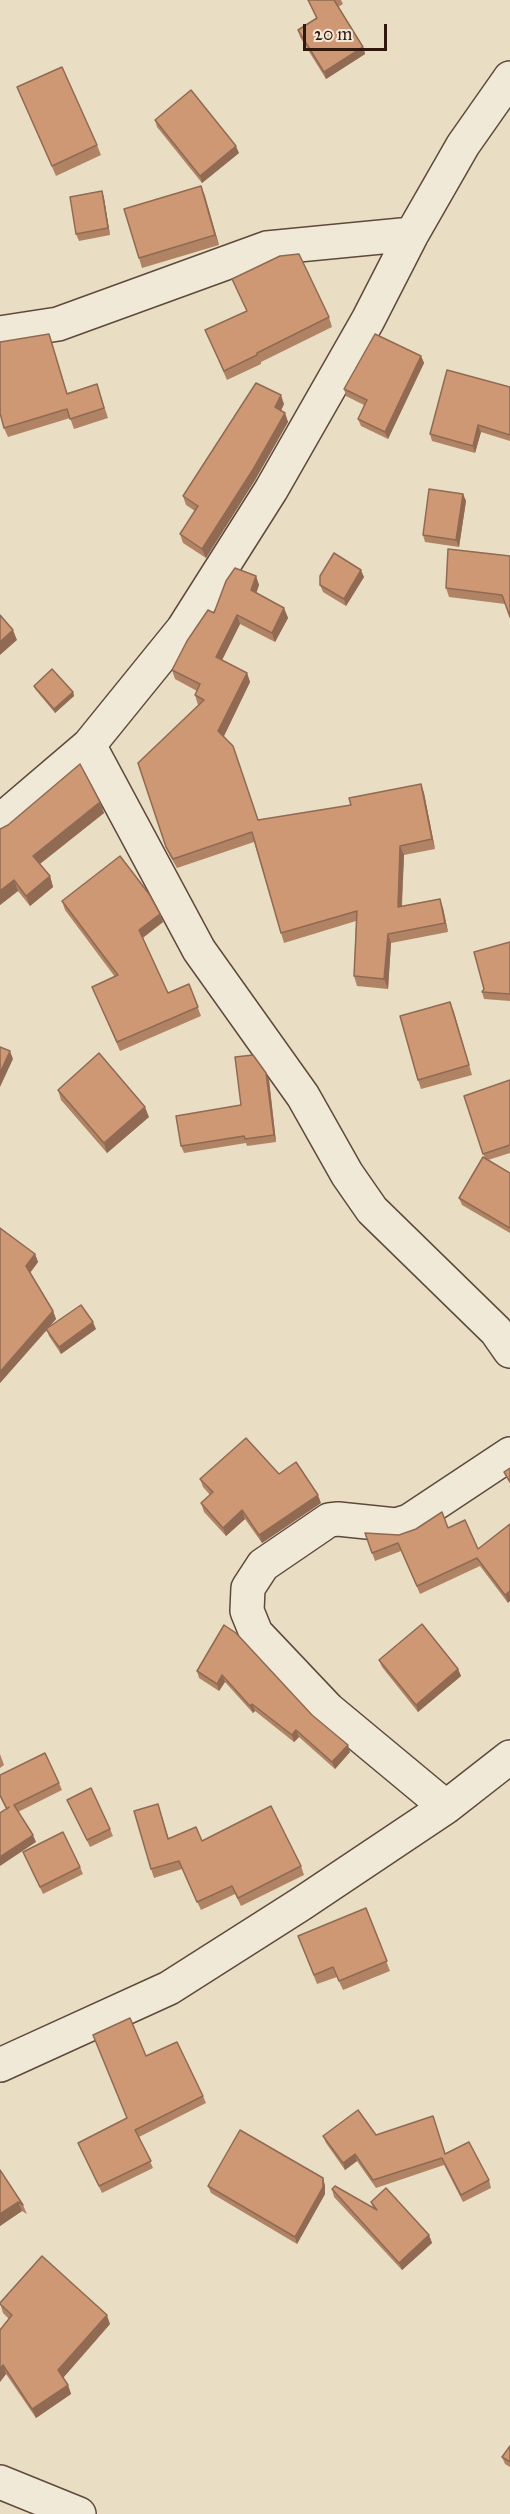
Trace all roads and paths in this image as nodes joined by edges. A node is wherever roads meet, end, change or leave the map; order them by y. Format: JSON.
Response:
{"nodes":[{"id":1,"x":510,"y":78,"type":"edge"},
{"id":2,"x":411,"y":234,"type":"junction"},
{"id":3,"x":0,"y":333,"type":"edge"},
{"id":4,"x":89,"y":745,"type":"junction"},
{"id":5,"x":0,"y":821,"type":"edge"},
{"id":6,"x":510,"y":1351,"type":"edge"},
{"id":7,"x":510,"y":1454,"type":"edge"},
{"id":8,"x":510,"y":1757,"type":"edge"},
{"id":9,"x":446,"y":1807,"type":"junction"},
{"id":10,"x":0,"y":2065,"type":"edge"},
{"id":11,"x":0,"y":2482,"type":"edge"},
{"id":12,"x":79,"y":2514,"type":"edge"}],
"edges":[{"from":1,"to":2,"type":"street"},
{"from":2,"to":3,"type":"street"},
{"from":2,"to":4,"type":"street"},
{"from":4,"to":5,"type":"street"},
{"from":4,"to":6,"type":"street"},
{"from":7,"to":9,"type":"street"},
{"from":8,"to":9,"type":"street"},
{"from":9,"to":10,"type":"street"},
{"from":11,"to":12,"type":"street"}]}
